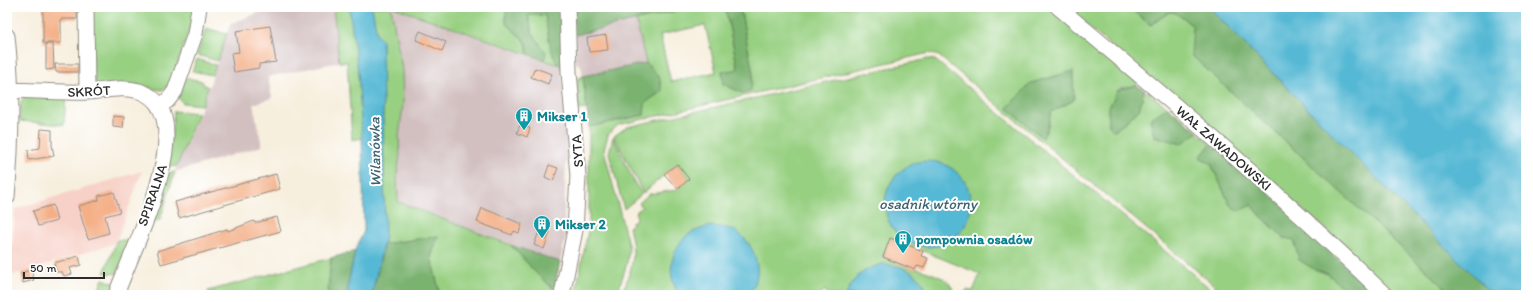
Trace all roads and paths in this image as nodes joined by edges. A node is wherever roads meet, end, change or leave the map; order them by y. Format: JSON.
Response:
{"nodes":[{"id":1,"x":86,"y":7,"type":"edge"},
{"id":2,"x":199,"y":7,"type":"edge"},
{"id":3,"x":567,"y":7,"type":"edge"},
{"id":4,"x":1058,"y":7,"type":"edge"},
{"id":5,"x":7,"y":36,"type":"edge"},
{"id":6,"x":12,"y":90,"type":"junction"},
{"id":7,"x":87,"y":92,"type":"junction"},
{"id":8,"x":160,"y":107,"type":"junction"},
{"id":9,"x":7,"y":197,"type":"edge"},
{"id":10,"x":116,"y":295,"type":"edge"},
{"id":11,"x":562,"y":295,"type":"edge"},
{"id":12,"x":1385,"y":295,"type":"edge"}],
"edges":[{"from":1,"to":7,"type":"street"},
{"from":2,"to":8,"type":"street"},
{"from":3,"to":11,"type":"street","name":"SYTA"},
{"from":4,"to":12,"type":"street","name":"WAŁ ZAWADOWSKI"},
{"from":5,"to":6,"type":"street"},
{"from":6,"to":7,"type":"street","name":"SKRÓT"},
{"from":6,"to":9,"type":"street"},
{"from":7,"to":8,"type":"street","name":"SKRÓT"},
{"from":8,"to":10,"type":"street","name":"SPIRALNA"}]}
